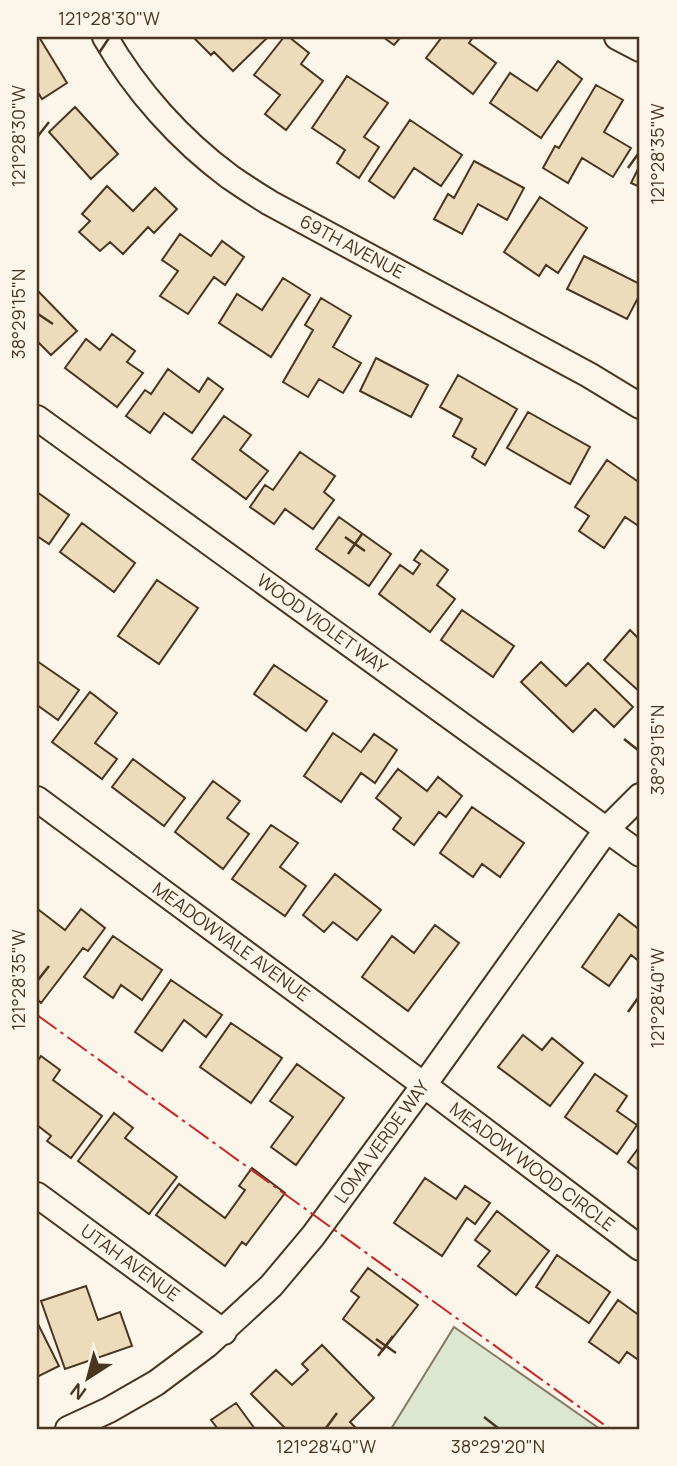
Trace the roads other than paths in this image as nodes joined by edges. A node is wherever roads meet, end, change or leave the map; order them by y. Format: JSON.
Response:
{"nodes":[{"id":1,"x":105,"y":37,"type":"edge"},
{"id":2,"x":617,"y":37,"type":"edge"},
{"id":3,"x":640,"y":49,"type":"edge"},
{"id":4,"x":640,"y":406,"type":"edge"},
{"id":5,"x":37,"y":418,"type":"edge"},
{"id":6,"x":640,"y":796,"type":"edge"},
{"id":7,"x":37,"y":799,"type":"edge"},
{"id":8,"x":607,"y":829,"type":"junction"},
{"id":9,"x":640,"y":854,"type":"edge"},
{"id":10,"x":424,"y":1086,"type":"junction"},
{"id":11,"x":37,"y":1195,"type":"edge"},
{"id":12,"x":640,"y":1248,"type":"edge"},
{"id":13,"x":223,"y":1332,"type":"junction"},
{"id":14,"x":68,"y":1429,"type":"edge"}],
"edges":[{"from":1,"to":4,"type":"street","name":"69TH AVENUE"},
{"from":2,"to":3,"type":"street"},
{"from":5,"to":8,"type":"street","name":"WOOD VIOLET WAY"},
{"from":6,"to":8,"type":"street","name":"LOMA VERDE WAY"},
{"from":7,"to":10,"type":"street","name":"MEADOWVALE AVENUE"},
{"from":8,"to":9,"type":"street"},
{"from":8,"to":10,"type":"street","name":"LOMA VERDE WAY"},
{"from":10,"to":12,"type":"street","name":"MEADOW WOOD CIRCLE"},
{"from":10,"to":13,"type":"street","name":"LOMA VERDE WAY"},
{"from":11,"to":13,"type":"street","name":"UTAH AVENUE"},
{"from":13,"to":14,"type":"street","name":"LOMA VERDE WAY"}]}
